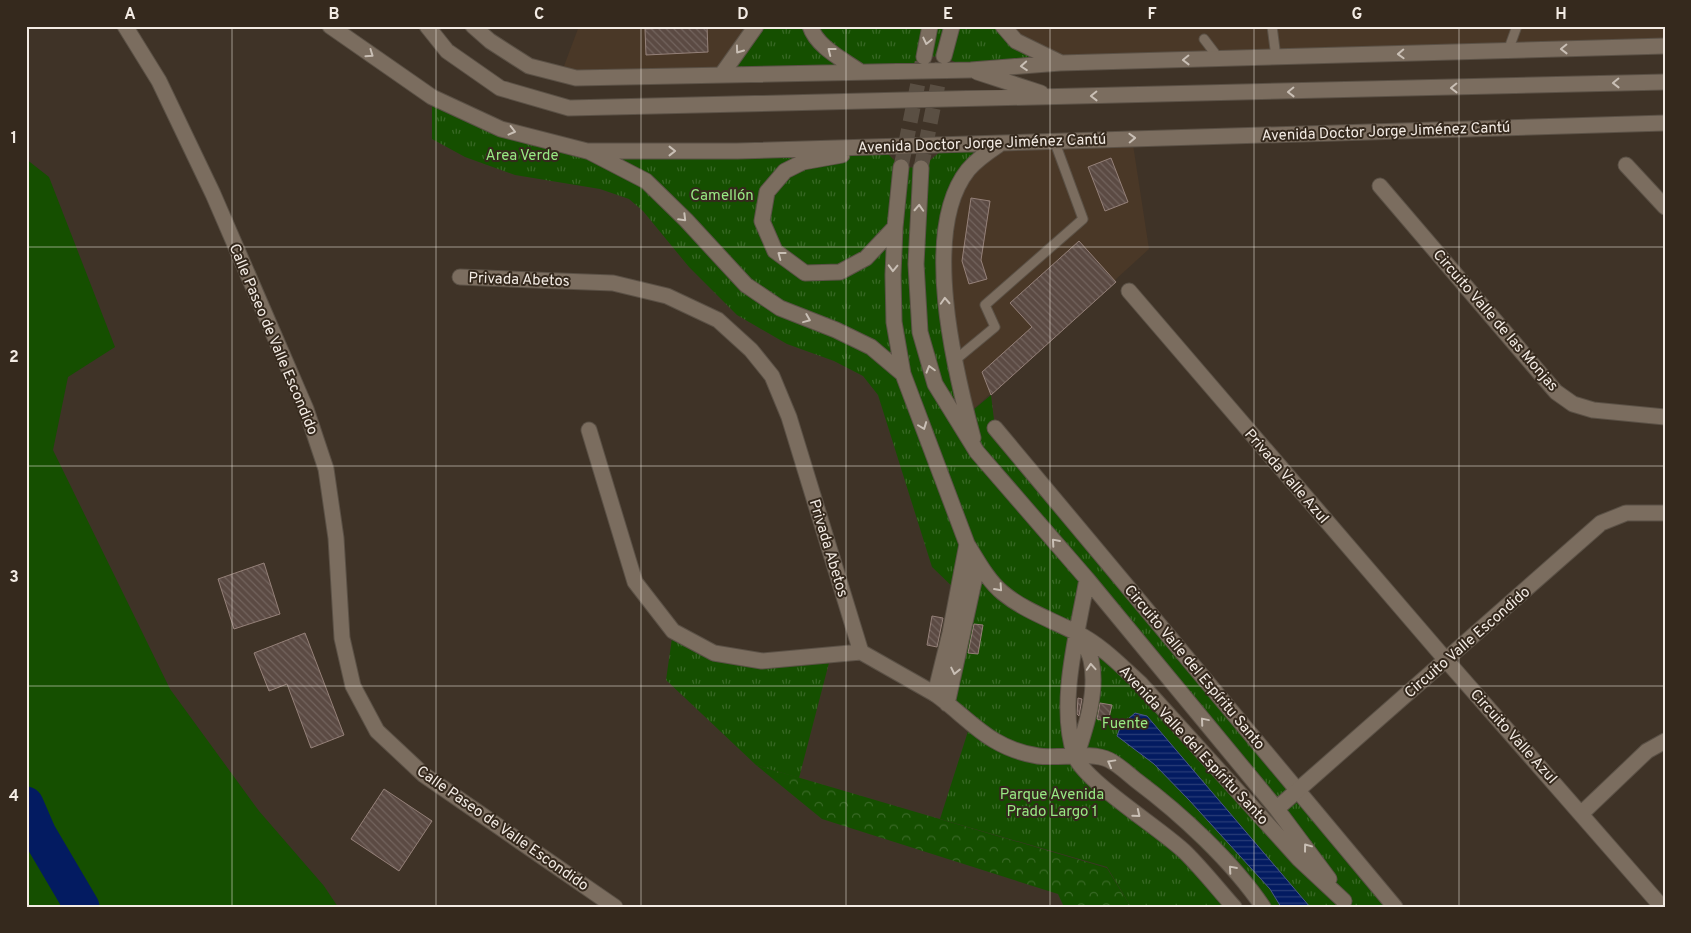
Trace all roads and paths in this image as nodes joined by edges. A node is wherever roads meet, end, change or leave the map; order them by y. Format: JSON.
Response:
{"nodes":[{"id":1,"x":125,"y":26,"type":"edge"},
{"id":2,"x":330,"y":26,"type":"edge"},
{"id":3,"x":427,"y":26,"type":"edge"},
{"id":4,"x":473,"y":26,"type":"edge"},
{"id":5,"x":756,"y":26,"type":"edge"},
{"id":6,"x":810,"y":26,"type":"edge"},
{"id":7,"x":930,"y":26,"type":"edge"},
{"id":8,"x":952,"y":26,"type":"edge"},
{"id":9,"x":1003,"y":26,"type":"edge"},
{"id":10,"x":1272,"y":26,"type":"edge"},
{"id":11,"x":1517,"y":26,"type":"edge"},
{"id":12,"x":1204,"y":39,"type":"dead end"},
{"id":13,"x":1665,"y":46,"type":"edge"},
{"id":14,"x":1508,"y":50,"type":"junction"},
{"id":15,"x":944,"y":56,"type":"tunnel mouth"},
{"id":16,"x":924,"y":57,"type":"tunnel mouth"},
{"id":17,"x":1276,"y":57,"type":"junction"},
{"id":18,"x":1220,"y":60,"type":"junction"},
{"id":19,"x":1060,"y":63,"type":"junction"},
{"id":20,"x":972,"y":70,"type":"junction"},
{"id":21,"x":859,"y":71,"type":"junction"},
{"id":22,"x":722,"y":74,"type":"junction"},
{"id":23,"x":1665,"y":82,"type":"edge"},
{"id":24,"x":1052,"y":96,"type":"junction"},
{"id":25,"x":1665,"y":124,"type":"edge"},
{"id":26,"x":1054,"y":140,"type":"junction"},
{"id":27,"x":1001,"y":143,"type":"junction"},
{"id":28,"x":880,"y":146,"type":"junction"},
{"id":29,"x":587,"y":151,"type":"junction"},
{"id":30,"x":1626,"y":165,"type":"dead end"},
{"id":31,"x":901,"y":168,"type":"tunnel mouth"},
{"id":32,"x":921,"y":168,"type":"tunnel mouth"},
{"id":33,"x":1380,"y":186,"type":"dead end"},
{"id":34,"x":1665,"y":207,"type":"edge"},
{"id":35,"x":895,"y":227,"type":"junction"},
{"id":36,"x":460,"y":277,"type":"dead end"},
{"id":37,"x":1129,"y":291,"type":"dead end"},
{"id":38,"x":954,"y":361,"type":"junction"},
{"id":39,"x":903,"y":374,"type":"junction"},
{"id":40,"x":1665,"y":418,"type":"edge"},
{"id":41,"x":995,"y":428,"type":"dead end"},
{"id":42,"x":590,"y":430,"type":"dead end"},
{"id":43,"x":977,"y":452,"type":"junction"},
{"id":44,"x":1665,"y":514,"type":"edge"},
{"id":45,"x":967,"y":544,"type":"junction"},
{"id":46,"x":978,"y":563,"type":"junction"},
{"id":47,"x":1087,"y":579,"type":"junction"},
{"id":48,"x":1078,"y":633,"type":"junction"},
{"id":49,"x":861,"y":652,"type":"junction"},
{"id":50,"x":1446,"y":660,"type":"junction"},
{"id":51,"x":935,"y":694,"type":"junction"},
{"id":52,"x":947,"y":704,"type":"junction"},
{"id":53,"x":1665,"y":740,"type":"edge"},
{"id":54,"x":1076,"y":757,"type":"junction"},
{"id":55,"x":1299,"y":791,"type":"junction"},
{"id":56,"x":1280,"y":807,"type":"junction"},
{"id":57,"x":1582,"y":813,"type":"junction"},
{"id":58,"x":1346,"y":904,"type":"edge"},
{"id":59,"x":615,"y":907,"type":"edge"},
{"id":60,"x":1234,"y":907,"type":"edge"},
{"id":61,"x":1263,"y":907,"type":"edge"},
{"id":62,"x":1395,"y":907,"type":"edge"},
{"id":63,"x":1662,"y":907,"type":"edge"}],
"edges":[{"from":1,"to":59,"type":"street","name":"Calle Paseo de Valle Escondido"},
{"from":2,"to":29,"type":"street","name":"Avenida Doctor Jorge Jiménez Cantú","one_way":true},
{"from":3,"to":24,"type":"street"},
{"from":4,"to":22,"type":"street"},
{"from":5,"to":22,"type":"street","one_way":true},
{"from":21,"to":6,"type":"street","one_way":true},
{"from":7,"to":16,"type":"street","one_way":true},
{"from":8,"to":15,"type":"street"},
{"from":9,"to":19,"type":"street"},
{"from":10,"to":17,"type":"lane"},
{"from":11,"to":14,"type":"lane"},
{"from":12,"to":18,"type":"lane"},
{"from":13,"to":14,"type":"street","one_way":true},
{"from":14,"to":17,"type":"street","one_way":true},
{"from":17,"to":18,"type":"street"},
{"from":18,"to":19,"type":"street","one_way":true},
{"from":19,"to":20,"type":"street","one_way":true},
{"from":20,"to":21,"type":"street"},
{"from":20,"to":24,"type":"street"},
{"from":21,"to":22,"type":"street"},
{"from":23,"to":24,"type":"street","one_way":true},
{"from":26,"to":25,"type":"street","name":"Avenida Doctor Jorge Jiménez Cantú","one_way":true},
{"from":26,"to":27,"type":"street","name":"Avenida Doctor Jorge Jiménez Cantú"},
{"from":26,"to":38,"type":"lane"},
{"from":27,"to":28,"type":"street","name":"Avenida Doctor Jorge Jiménez Cantú"},
{"from":38,"to":27,"type":"street","one_way":true},
{"from":29,"to":28,"type":"street","name":"Avenida Doctor Jorge Jiménez Cantú","one_way":true},
{"from":35,"to":28,"type":"street","one_way":true},
{"from":29,"to":39,"type":"street","one_way":true},
{"from":30,"to":34,"type":"street"},
{"from":31,"to":35,"type":"street","name":"Avenida Valle del Espíritu Santo"},
{"from":43,"to":32,"type":"street","name":"Avenida Valle del Espíritu Santo","one_way":true},
{"from":33,"to":40,"type":"street","name":"Circuito Valle de las Monjas"},
{"from":35,"to":39,"type":"street","name":"Avenida Valle del Espíritu Santo","one_way":true},
{"from":36,"to":49,"type":"street","name":"Privada Abetos"},
{"from":37,"to":50,"type":"street","name":"Privada Valle Azul"},
{"from":38,"to":43,"type":"street"},
{"from":39,"to":45,"type":"street","name":"Avenida Valle del Espíritu Santo","one_way":true},
{"from":41,"to":55,"type":"street","name":"Circuito Valle del Espíritu Santo"},
{"from":42,"to":49,"type":"street"},
{"from":47,"to":43,"type":"street","name":"Avenida Valle del Espíritu Santo","one_way":true},
{"from":44,"to":50,"type":"street","name":"Circuito Valle Escondido"},
{"from":45,"to":46,"type":"street","name":"Avenida Valle del Espíritu Santo"},
{"from":45,"to":51,"type":"street"},
{"from":46,"to":48,"type":"street","name":"Avenida Valle del Espíritu Santo","one_way":true},
{"from":46,"to":52,"type":"street","one_way":true},
{"from":47,"to":48,"type":"street"},
{"from":56,"to":47,"type":"street","name":"Avenida Valle del Espíritu Santo","one_way":true},
{"from":48,"to":54,"type":"street"},
{"from":54,"to":48,"type":"street","one_way":true},
{"from":48,"to":58,"type":"street","name":"Avenida Valle del Espíritu Santo"},
{"from":49,"to":51,"type":"street"},
{"from":50,"to":55,"type":"street","name":"Circuito Valle Escondido"},
{"from":50,"to":57,"type":"street","name":"Circuito Valle Azul"},
{"from":51,"to":52,"type":"street"},
{"from":52,"to":54,"type":"street"},
{"from":53,"to":57,"type":"street"},
{"from":54,"to":60,"type":"street","one_way":true},
{"from":61,"to":54,"type":"street","one_way":true},
{"from":55,"to":56,"type":"street","name":"Circuito Valle Escondido"},
{"from":55,"to":62,"type":"street","name":"Circuito Valle del Espíritu Santo"},
{"from":58,"to":56,"type":"street","name":"Avenida Valle del Espíritu Santo","one_way":true},
{"from":57,"to":63,"type":"street","name":"Circuito Valle Azul"}]}
